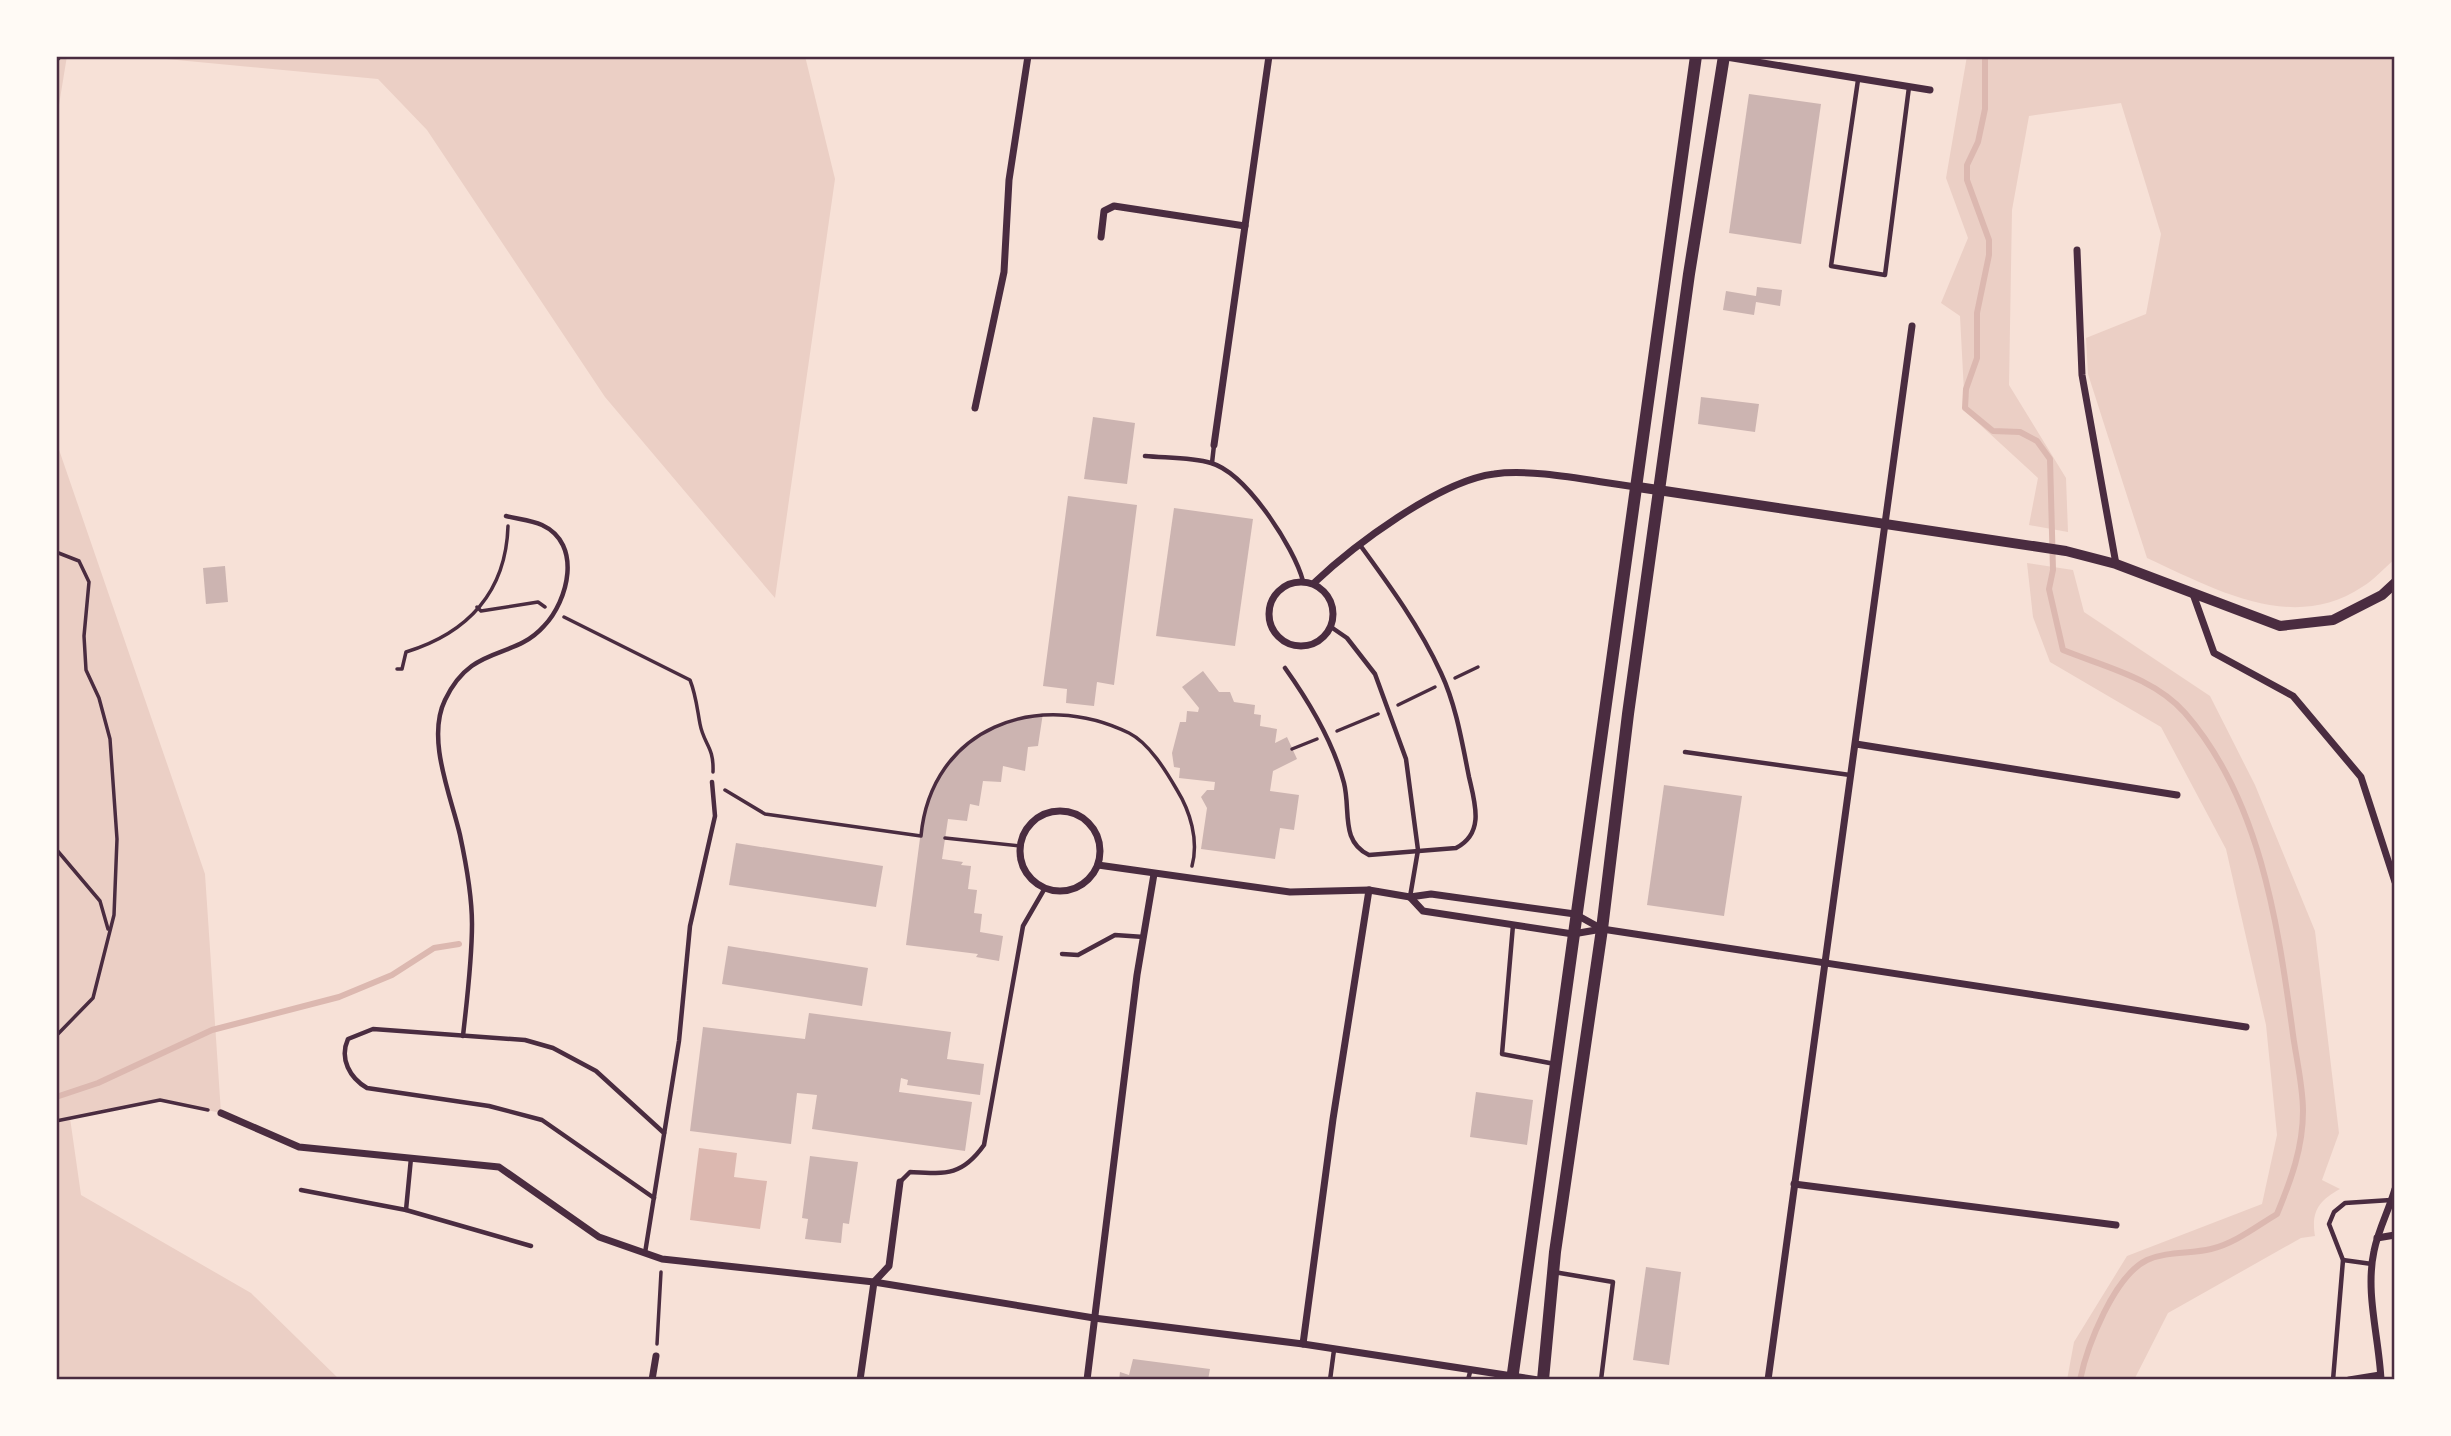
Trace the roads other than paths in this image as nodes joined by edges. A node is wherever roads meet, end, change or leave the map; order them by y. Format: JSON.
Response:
{"nodes":[{"id":1,"x":1028,"y":56,"type":"edge"},
{"id":2,"x":1269,"y":56,"type":"edge"},
{"id":3,"x":1696,"y":56,"type":"edge"},
{"id":4,"x":1723,"y":56,"type":"edge"},
{"id":5,"x":1858,"y":80,"type":"junction"},
{"id":6,"x":1909,"y":87,"type":"junction"},
{"id":7,"x":1930,"y":90,"type":"dead end"},
{"id":8,"x":1245,"y":226,"type":"junction"},
{"id":9,"x":1101,"y":237,"type":"dead end"},
{"id":10,"x":2077,"y":250,"type":"dead end"},
{"id":11,"x":1912,"y":326,"type":"dead end"},
{"id":12,"x":975,"y":408,"type":"dead end"},
{"id":13,"x":1214,"y":445,"type":"joint"},
{"id":14,"x":1145,"y":456,"type":"dead end"},
{"id":15,"x":1212,"y":463,"type":"junction"},
{"id":16,"x":1638,"y":487,"type":"junction"},
{"id":17,"x":1662,"y":491,"type":"junction"},
{"id":18,"x":507,"y":516,"type":"road end"},
{"id":19,"x":1885,"y":525,"type":"junction"},
{"id":20,"x":1360,"y":545,"type":"junction"},
{"id":21,"x":2116,"y":564,"type":"junction"},
{"id":22,"x":1303,"y":581,"type":"junction"},
{"id":23,"x":1314,"y":583,"type":"junction"},
{"id":24,"x":2395,"y":583,"type":"edge"},
{"id":25,"x":2193,"y":594,"type":"junction"},
{"id":26,"x":1331,"y":627,"type":"junction"},
{"id":27,"x":1285,"y":668,"type":"dead end"},
{"id":28,"x":1856,"y":744,"type":"junction"},
{"id":29,"x":1685,"y":752,"type":"dead end"},
{"id":30,"x":1851,"y":775,"type":"junction"},
{"id":31,"x":712,"y":782,"type":"road end"},
{"id":32,"x":2176,"y":795,"type":"dead end"},
{"id":33,"x":1418,"y":850,"type":"junction"},
{"id":34,"x":1098,"y":865,"type":"junction"},
{"id":35,"x":2394,"y":873,"type":"edge"},
{"id":36,"x":1154,"y":874,"type":"junction"},
{"id":37,"x":2395,"y":882,"type":"edge"},
{"id":38,"x":1045,"y":888,"type":"junction"},
{"id":39,"x":1369,"y":890,"type":"junction"},
{"id":40,"x":1410,"y":897,"type":"junction"},
{"id":41,"x":1515,"y":906,"type":"junction"},
{"id":42,"x":1575,"y":914,"type":"junction"},
{"id":43,"x":1513,"y":925,"type":"junction"},
{"id":44,"x":1602,"y":929,"type":"junction"},
{"id":45,"x":1573,"y":934,"type":"junction"},
{"id":46,"x":1145,"y":937,"type":"junction"},
{"id":47,"x":1062,"y":954,"type":"dead end"},
{"id":48,"x":1825,"y":963,"type":"junction"},
{"id":49,"x":2246,"y":1027,"type":"dead end"},
{"id":50,"x":463,"y":1036,"type":"junction"},
{"id":51,"x":1556,"y":1064,"type":"junction"},
{"id":52,"x":221,"y":1113,"type":"road end"},
{"id":53,"x":664,"y":1133,"type":"junction"},
{"id":54,"x":411,"y":1158,"type":"junction"},
{"id":55,"x":900,"y":1182,"type":"joint"},
{"id":56,"x":1794,"y":1184,"type":"junction"},
{"id":57,"x":2395,"y":1189,"type":"edge"},
{"id":58,"x":301,"y":1190,"type":"dead end"},
{"id":59,"x":654,"y":1198,"type":"junction"},
{"id":60,"x":2392,"y":1200,"type":"junction"},
{"id":61,"x":406,"y":1210,"type":"junction"},
{"id":62,"x":2116,"y":1225,"type":"dead end"},
{"id":63,"x":2395,"y":1235,"type":"edge"},
{"id":64,"x":2377,"y":1238,"type":"junction"},
{"id":65,"x":531,"y":1246,"type":"dead end"},
{"id":66,"x":645,"y":1254,"type":"junction"},
{"id":67,"x":2343,"y":1260,"type":"junction"},
{"id":68,"x":2372,"y":1264,"type":"junction"},
{"id":69,"x":1553,"y":1272,"type":"junction"},
{"id":70,"x":874,"y":1282,"type":"junction"},
{"id":71,"x":1094,"y":1318,"type":"junction"},
{"id":72,"x":1303,"y":1344,"type":"junction"},
{"id":73,"x":1334,"y":1349,"type":"junction"},
{"id":74,"x":656,"y":1356,"type":"road end"},
{"id":75,"x":1469,"y":1376,"type":"edge"},
{"id":76,"x":2380,"y":1378,"type":"edge"},
{"id":77,"x":1512,"y":1379,"type":"edge"},
{"id":78,"x":652,"y":1380,"type":"edge"},
{"id":79,"x":860,"y":1380,"type":"edge"},
{"id":80,"x":1087,"y":1380,"type":"edge"},
{"id":81,"x":1330,"y":1380,"type":"edge"},
{"id":82,"x":1540,"y":1380,"type":"edge"},
{"id":83,"x":1601,"y":1380,"type":"edge"},
{"id":84,"x":1768,"y":1380,"type":"edge"},
{"id":85,"x":2333,"y":1380,"type":"edge"},
{"id":86,"x":2349,"y":1380,"type":"edge"}],
"edges":[{"from":1,"to":12,"type":"street"},
{"from":2,"to":8,"type":"street"},
{"from":3,"to":16,"type":"main road"},
{"from":4,"to":5,"type":"street"},
{"from":4,"to":17,"type":"main road"},
{"from":5,"to":6,"type":"street"},
{"from":5,"to":6,"type":"lane"},
{"from":6,"to":7,"type":"street"},
{"from":8,"to":9,"type":"street"},
{"from":8,"to":13,"type":"street"},
{"from":10,"to":21,"type":"street"},
{"from":11,"to":19,"type":"street"},
{"from":13,"to":15,"type":"lane"},
{"from":14,"to":15,"type":"lane"},
{"from":15,"to":22,"type":"lane"},
{"from":16,"to":17,"type":"street"},
{"from":16,"to":20,"type":"street"},
{"from":16,"to":42,"type":"main road"},
{"from":17,"to":19,"type":"street"},
{"from":17,"to":44,"type":"main road"},
{"from":18,"to":50,"type":"lane"},
{"from":19,"to":21,"type":"street"},
{"from":19,"to":28,"type":"street"},
{"from":20,"to":23,"type":"street"},
{"from":20,"to":33,"type":"lane"},
{"from":21,"to":25,"type":"street"},
{"from":22,"to":23,"type":"street"},
{"from":22,"to":26,"type":"street"},
{"from":23,"to":26,"type":"street"},
{"from":24,"to":25,"type":"street"},
{"from":25,"to":35,"type":"street"},
{"from":26,"to":33,"type":"lane"},
{"from":27,"to":33,"type":"lane"},
{"from":28,"to":30,"type":"street"},
{"from":28,"to":32,"type":"street"},
{"from":29,"to":30,"type":"lane"},
{"from":30,"to":48,"type":"street"},
{"from":31,"to":53,"type":"lane"},
{"from":33,"to":40,"type":"lane"},
{"from":34,"to":36,"type":"street"},
{"from":34,"to":38,"type":"street"},
{"from":34,"to":38,"type":"street"},
{"from":35,"to":37,"type":"street"},
{"from":36,"to":39,"type":"street"},
{"from":36,"to":46,"type":"street"},
{"from":38,"to":55,"type":"lane"},
{"from":39,"to":40,"type":"street"},
{"from":39,"to":72,"type":"street"},
{"from":40,"to":41,"type":"street"},
{"from":40,"to":43,"type":"street"},
{"from":41,"to":42,"type":"street"},
{"from":41,"to":43,"type":"street"},
{"from":42,"to":44,"type":"street"},
{"from":42,"to":45,"type":"main road"},
{"from":43,"to":45,"type":"street"},
{"from":43,"to":51,"type":"lane"},
{"from":44,"to":45,"type":"street"},
{"from":44,"to":48,"type":"street"},
{"from":44,"to":69,"type":"main road"},
{"from":45,"to":51,"type":"main road"},
{"from":46,"to":47,"type":"lane"},
{"from":46,"to":71,"type":"street"},
{"from":48,"to":49,"type":"street"},
{"from":48,"to":56,"type":"street"},
{"from":50,"to":53,"type":"lane"},
{"from":50,"to":59,"type":"lane"},
{"from":51,"to":77,"type":"main road"},
{"from":52,"to":54,"type":"street"},
{"from":53,"to":59,"type":"lane"},
{"from":54,"to":61,"type":"lane"},
{"from":54,"to":66,"type":"street"},
{"from":55,"to":70,"type":"street"},
{"from":56,"to":62,"type":"street"},
{"from":56,"to":84,"type":"street"},
{"from":57,"to":60,"type":"street"},
{"from":58,"to":61,"type":"lane"},
{"from":59,"to":66,"type":"lane"},
{"from":60,"to":64,"type":"street"},
{"from":60,"to":67,"type":"lane"},
{"from":61,"to":65,"type":"lane"},
{"from":63,"to":64,"type":"street"},
{"from":64,"to":68,"type":"street"},
{"from":66,"to":70,"type":"street"},
{"from":67,"to":68,"type":"lane"},
{"from":67,"to":85,"type":"lane"},
{"from":68,"to":76,"type":"street"},
{"from":69,"to":82,"type":"main road"},
{"from":69,"to":83,"type":"lane"},
{"from":70,"to":71,"type":"street"},
{"from":70,"to":79,"type":"street"},
{"from":71,"to":72,"type":"street"},
{"from":71,"to":80,"type":"street"},
{"from":72,"to":73,"type":"street"},
{"from":73,"to":75,"type":"street"},
{"from":73,"to":81,"type":"lane"},
{"from":74,"to":78,"type":"street"},
{"from":75,"to":77,"type":"street"},
{"from":76,"to":86,"type":"street"},
{"from":77,"to":82,"type":"street"}]}
